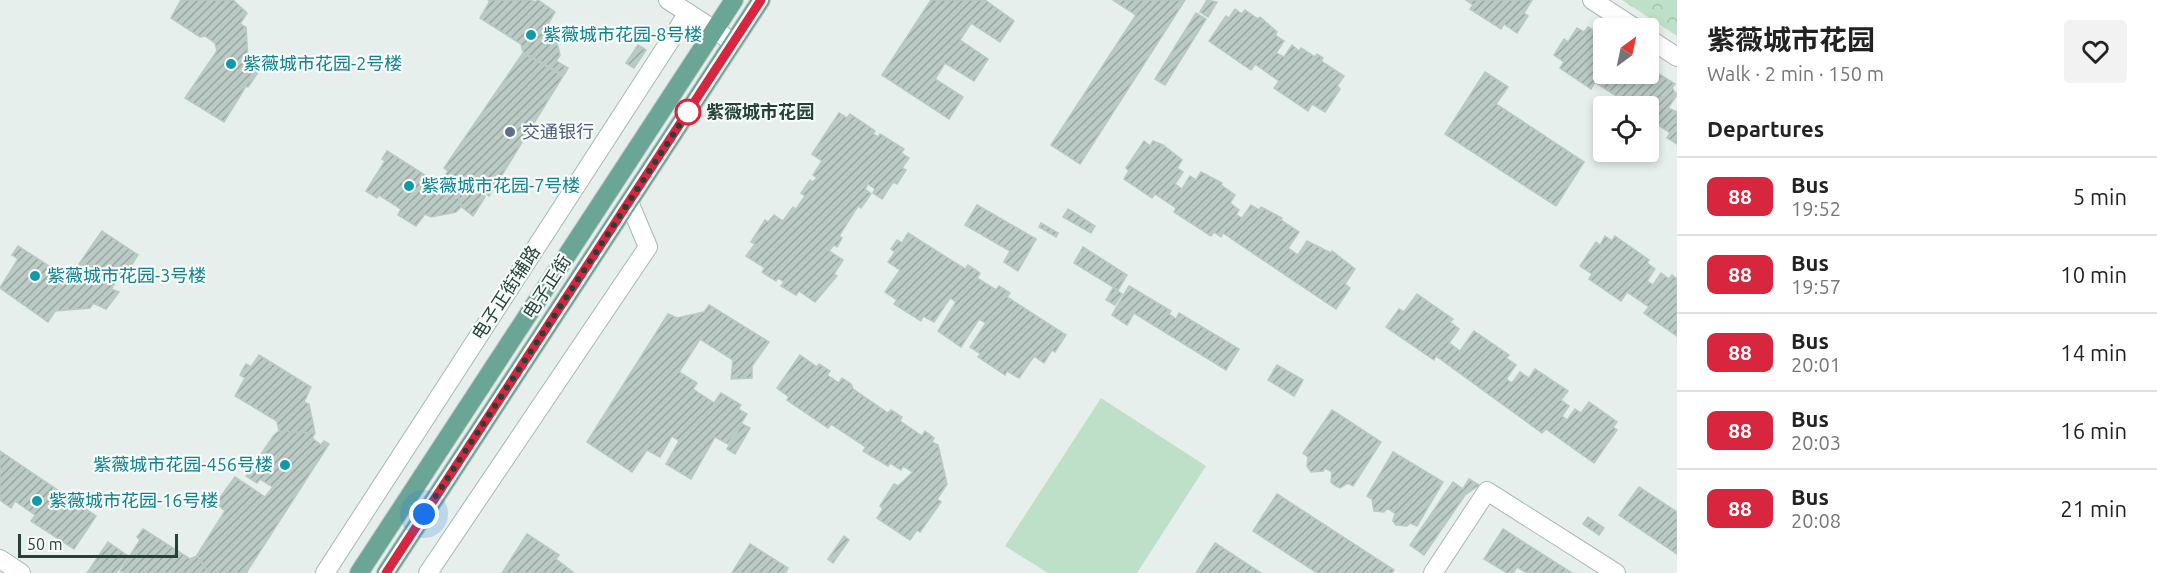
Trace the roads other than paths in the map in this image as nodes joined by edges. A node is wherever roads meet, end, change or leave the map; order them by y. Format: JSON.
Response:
{"nodes":[{"id":1,"x":668,"y":0,"type":"edge"},
{"id":2,"x":734,"y":0,"type":"edge"},
{"id":3,"x":761,"y":0,"type":"edge"},
{"id":4,"x":1592,"y":0,"type":"edge"},
{"id":5,"x":688,"y":13,"type":"junction"},
{"id":6,"x":1620,"y":18,"type":"edge"},
{"id":7,"x":714,"y":30,"type":"junction"},
{"id":8,"x":733,"y":42,"type":"junction"},
{"id":9,"x":1659,"y":45,"type":"edge"},
{"id":10,"x":1677,"y":57,"type":"edge"},
{"id":11,"x":628,"y":202,"type":"junction"},
{"id":12,"x":0,"y":559,"type":"edge"},
{"id":13,"x":21,"y":573,"type":"edge"},
{"id":14,"x":325,"y":573,"type":"edge"},
{"id":15,"x":359,"y":573,"type":"edge"},
{"id":16,"x":386,"y":573,"type":"edge"},
{"id":17,"x":428,"y":573,"type":"edge"},
{"id":18,"x":1433,"y":573,"type":"edge"},
{"id":19,"x":1616,"y":573,"type":"edge"}],
"edges":[{"from":1,"to":5,"type":"street"},
{"from":2,"to":7,"type":"main road","name":"电子正街"},
{"from":3,"to":8,"type":"main road","name":"电子正街"},
{"from":4,"to":6,"type":"street"},
{"from":5,"to":7,"type":"street"},
{"from":5,"to":14,"type":"street","name":"电子正街辅路"},
{"from":7,"to":8,"type":"street"},
{"from":7,"to":15,"type":"main road","name":"电子正街"},
{"from":8,"to":11,"type":"main road","name":"电子正街"},
{"from":9,"to":10,"type":"street"},
{"from":11,"to":16,"type":"main road","name":"电子正街"},
{"from":11,"to":17,"type":"street"},
{"from":12,"to":13,"type":"street"},
{"from":18,"to":19,"type":"street"}]}
